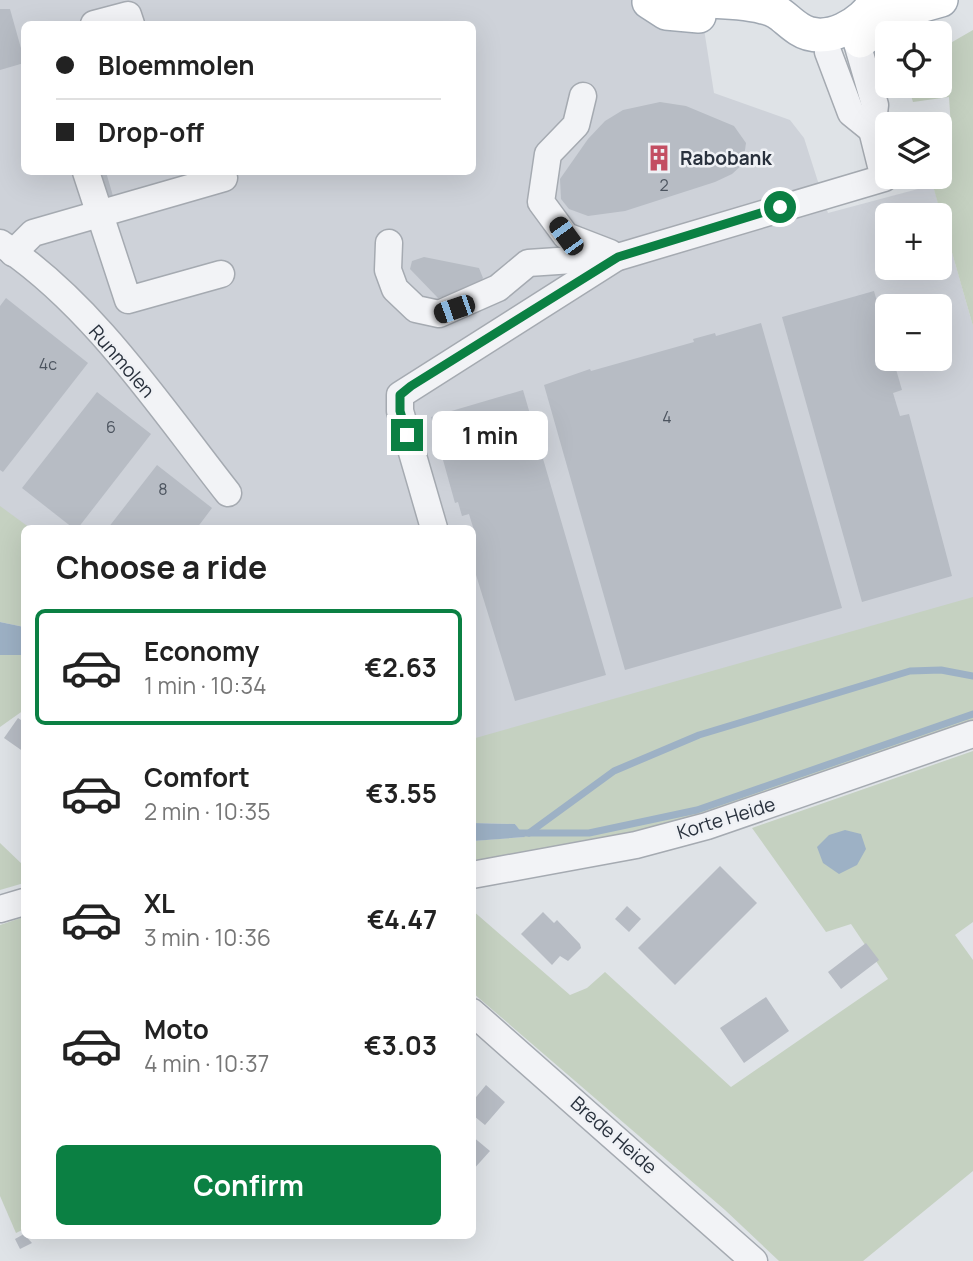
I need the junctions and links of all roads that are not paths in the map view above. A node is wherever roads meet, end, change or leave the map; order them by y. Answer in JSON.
{"nodes":[{"id":1,"x":940,"y":0,"type":"edge"},
{"id":2,"x":655,"y":1,"type":"edge"},
{"id":3,"x":764,"y":10,"type":"edge"},
{"id":4,"x":866,"y":20,"type":"edge"},
{"id":5,"x":105,"y":21,"type":"edge"},
{"id":6,"x":130,"y":21,"type":"edge"},
{"id":7,"x":583,"y":96,"type":"dead end"},
{"id":8,"x":87,"y":175,"type":"edge"},
{"id":9,"x":223,"y":175,"type":"edge"},
{"id":10,"x":99,"y":213,"type":"junction"},
{"id":11,"x":389,"y":243,"type":"dead end"},
{"id":12,"x":6,"y":248,"type":"edge"},
{"id":13,"x":618,"y":257,"type":"junction"},
{"id":14,"x":221,"y":274,"type":"dead end"},
{"id":15,"x":228,"y":493,"type":"dead end"},
{"id":16,"x":433,"y":525,"type":"edge"},
{"id":17,"x":973,"y":734,"type":"edge"},
{"id":18,"x":476,"y":874,"type":"edge"},
{"id":19,"x":21,"y":903,"type":"edge"},
{"id":20,"x":0,"y":909,"type":"edge"},
{"id":21,"x":476,"y":1016,"type":"edge"},
{"id":22,"x":754,"y":1261,"type":"edge"}],
"edges":[{"from":1,"to":4,"type":"main road"},
{"from":2,"to":3,"type":"main road"},
{"from":3,"to":4,"type":"main road"},
{"from":4,"to":13,"type":"street"},
{"from":5,"to":6,"type":"street"},
{"from":7,"to":13,"type":"street"},
{"from":8,"to":10,"type":"street"},
{"from":9,"to":10,"type":"street"},
{"from":10,"to":12,"type":"street"},
{"from":10,"to":14,"type":"street"},
{"from":11,"to":13,"type":"street"},
{"from":12,"to":15,"type":"street","name":"Runmolen"},
{"from":13,"to":16,"type":"street"},
{"from":17,"to":18,"type":"street","name":"Korte Heide"},
{"from":19,"to":20,"type":"street"},
{"from":21,"to":22,"type":"street","name":"Brede Heide"}]}
